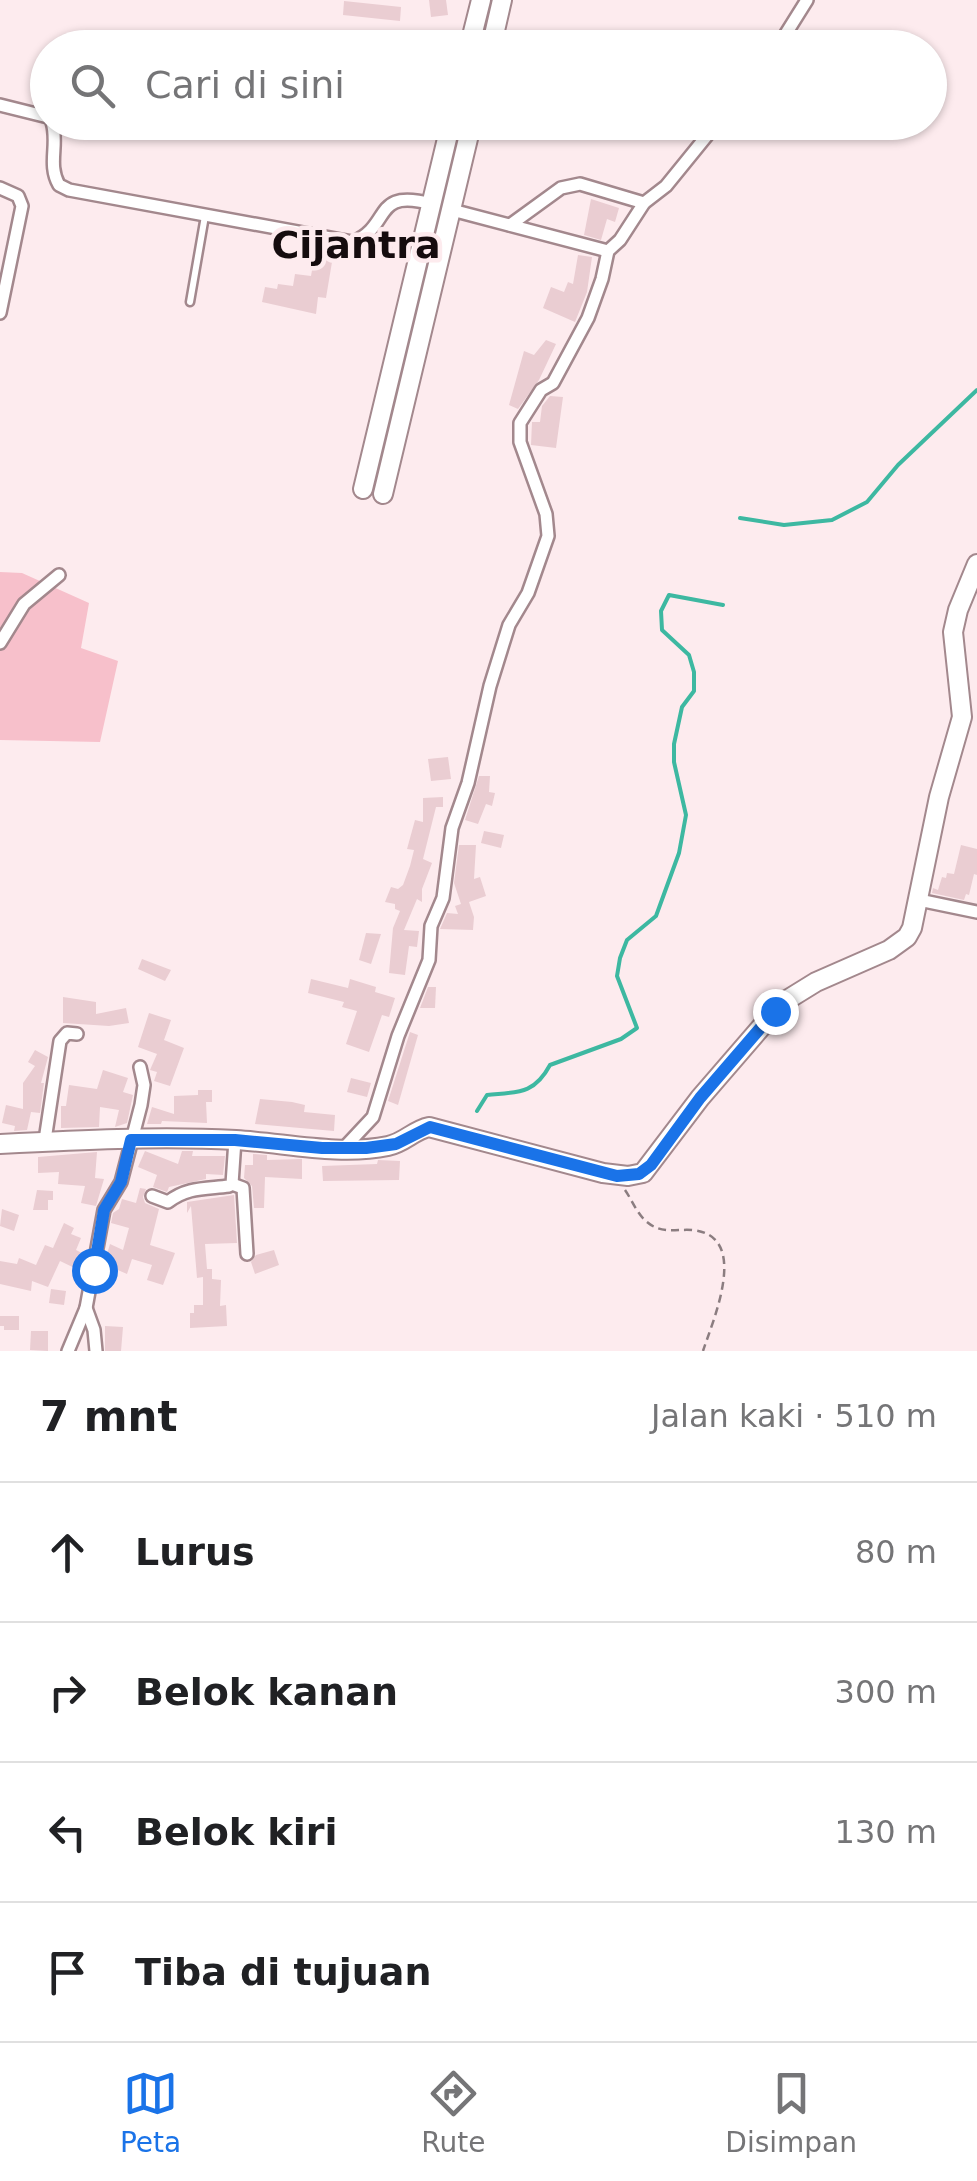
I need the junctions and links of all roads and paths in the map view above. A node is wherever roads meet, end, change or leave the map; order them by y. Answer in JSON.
{"nodes":[{"id":1,"x":481,"y":0,"type":"edge"},
{"id":2,"x":502,"y":0,"type":"edge"},
{"id":3,"x":807,"y":0,"type":"edge"},
{"id":4,"x":474,"y":30,"type":"edge"},
{"id":5,"x":494,"y":30,"type":"edge"},
{"id":6,"x":788,"y":30,"type":"edge"},
{"id":7,"x":0,"y":105,"type":"edge"},
{"id":8,"x":30,"y":114,"type":"edge"},
{"id":9,"x":56,"y":140,"type":"edge"},
{"id":10,"x":447,"y":140,"type":"edge"},
{"id":11,"x":468,"y":140,"type":"edge"},
{"id":12,"x":703,"y":140,"type":"edge"},
{"id":13,"x":0,"y":188,"type":"edge"},
{"id":14,"x":644,"y":202,"type":"junction"},
{"id":15,"x":432,"y":204,"type":"junction"},
{"id":16,"x":452,"y":210,"type":"junction"},
{"id":17,"x":205,"y":215,"type":"junction"},
{"id":18,"x":510,"y":225,"type":"junction"},
{"id":19,"x":354,"y":242,"type":"junction"},
{"id":20,"x":386,"y":248,"type":"dead end"},
{"id":21,"x":608,"y":251,"type":"junction"},
{"id":22,"x":190,"y":302,"type":"dead end"},
{"id":23,"x":0,"y":314,"type":"edge"},
{"id":24,"x":400,"y":335,"type":"junction"},
{"id":25,"x":420,"y":340,"type":"junction"},
{"id":26,"x":363,"y":488,"type":"dead end"},
{"id":27,"x":383,"y":494,"type":"dead end"},
{"id":28,"x":977,"y":564,"type":"edge"},
{"id":29,"x":60,"y":575,"type":"dead end"},
{"id":30,"x":0,"y":642,"type":"edge"},
{"id":31,"x":919,"y":900,"type":"junction"},
{"id":32,"x":977,"y":912,"type":"edge"},
{"id":33,"x":77,"y":1034,"type":"dead end"},
{"id":34,"x":140,"y":1067,"type":"dead end"},
{"id":35,"x":45,"y":1140,"type":"junction"},
{"id":36,"x":131,"y":1140,"type":"junction"},
{"id":37,"x":235,"y":1140,"type":"junction"},
{"id":38,"x":0,"y":1144,"type":"edge"},
{"id":39,"x":344,"y":1148,"type":"junction"},
{"id":40,"x":617,"y":1176,"type":"junction"},
{"id":41,"x":232,"y":1184,"type":"junction"},
{"id":42,"x":152,"y":1196,"type":"dead end"},
{"id":43,"x":247,"y":1254,"type":"dead end"},
{"id":44,"x":86,"y":1308,"type":"junction"},
{"id":45,"x":68,"y":1351,"type":"edge"},
{"id":46,"x":96,"y":1351,"type":"edge"},
{"id":47,"x":703,"y":1351,"type":"edge"}],
"edges":[{"from":1,"to":4,"type":"street"},
{"from":2,"to":5,"type":"street"},
{"from":3,"to":6,"type":"street"},
{"from":7,"to":8,"type":"street"},
{"from":9,"to":17,"type":"street"},
{"from":10,"to":15,"type":"street"},
{"from":11,"to":16,"type":"street"},
{"from":12,"to":14,"type":"street"},
{"from":13,"to":23,"type":"street"},
{"from":14,"to":18,"type":"street"},
{"from":14,"to":21,"type":"street"},
{"from":15,"to":19,"type":"street"},
{"from":15,"to":24,"type":"street"},
{"from":16,"to":18,"type":"street"},
{"from":16,"to":25,"type":"street"},
{"from":17,"to":19,"type":"street"},
{"from":17,"to":22,"type":"lane"},
{"from":18,"to":21,"type":"street"},
{"from":19,"to":20,"type":"street"},
{"from":21,"to":39,"type":"street"},
{"from":24,"to":25,"type":"street"},
{"from":24,"to":26,"type":"street"},
{"from":25,"to":27,"type":"street"},
{"from":28,"to":31,"type":"street"},
{"from":29,"to":30,"type":"street"},
{"from":31,"to":32,"type":"street"},
{"from":31,"to":40,"type":"street"},
{"from":33,"to":35,"type":"street"},
{"from":34,"to":36,"type":"street"},
{"from":35,"to":36,"type":"street"},
{"from":35,"to":38,"type":"street"},
{"from":36,"to":37,"type":"street"},
{"from":36,"to":44,"type":"street"},
{"from":37,"to":39,"type":"street"},
{"from":37,"to":41,"type":"street"},
{"from":39,"to":40,"type":"street"},
{"from":40,"to":47,"type":"path"},
{"from":41,"to":42,"type":"street"},
{"from":41,"to":43,"type":"street"},
{"from":44,"to":45,"type":"street"},
{"from":44,"to":46,"type":"street"}]}
